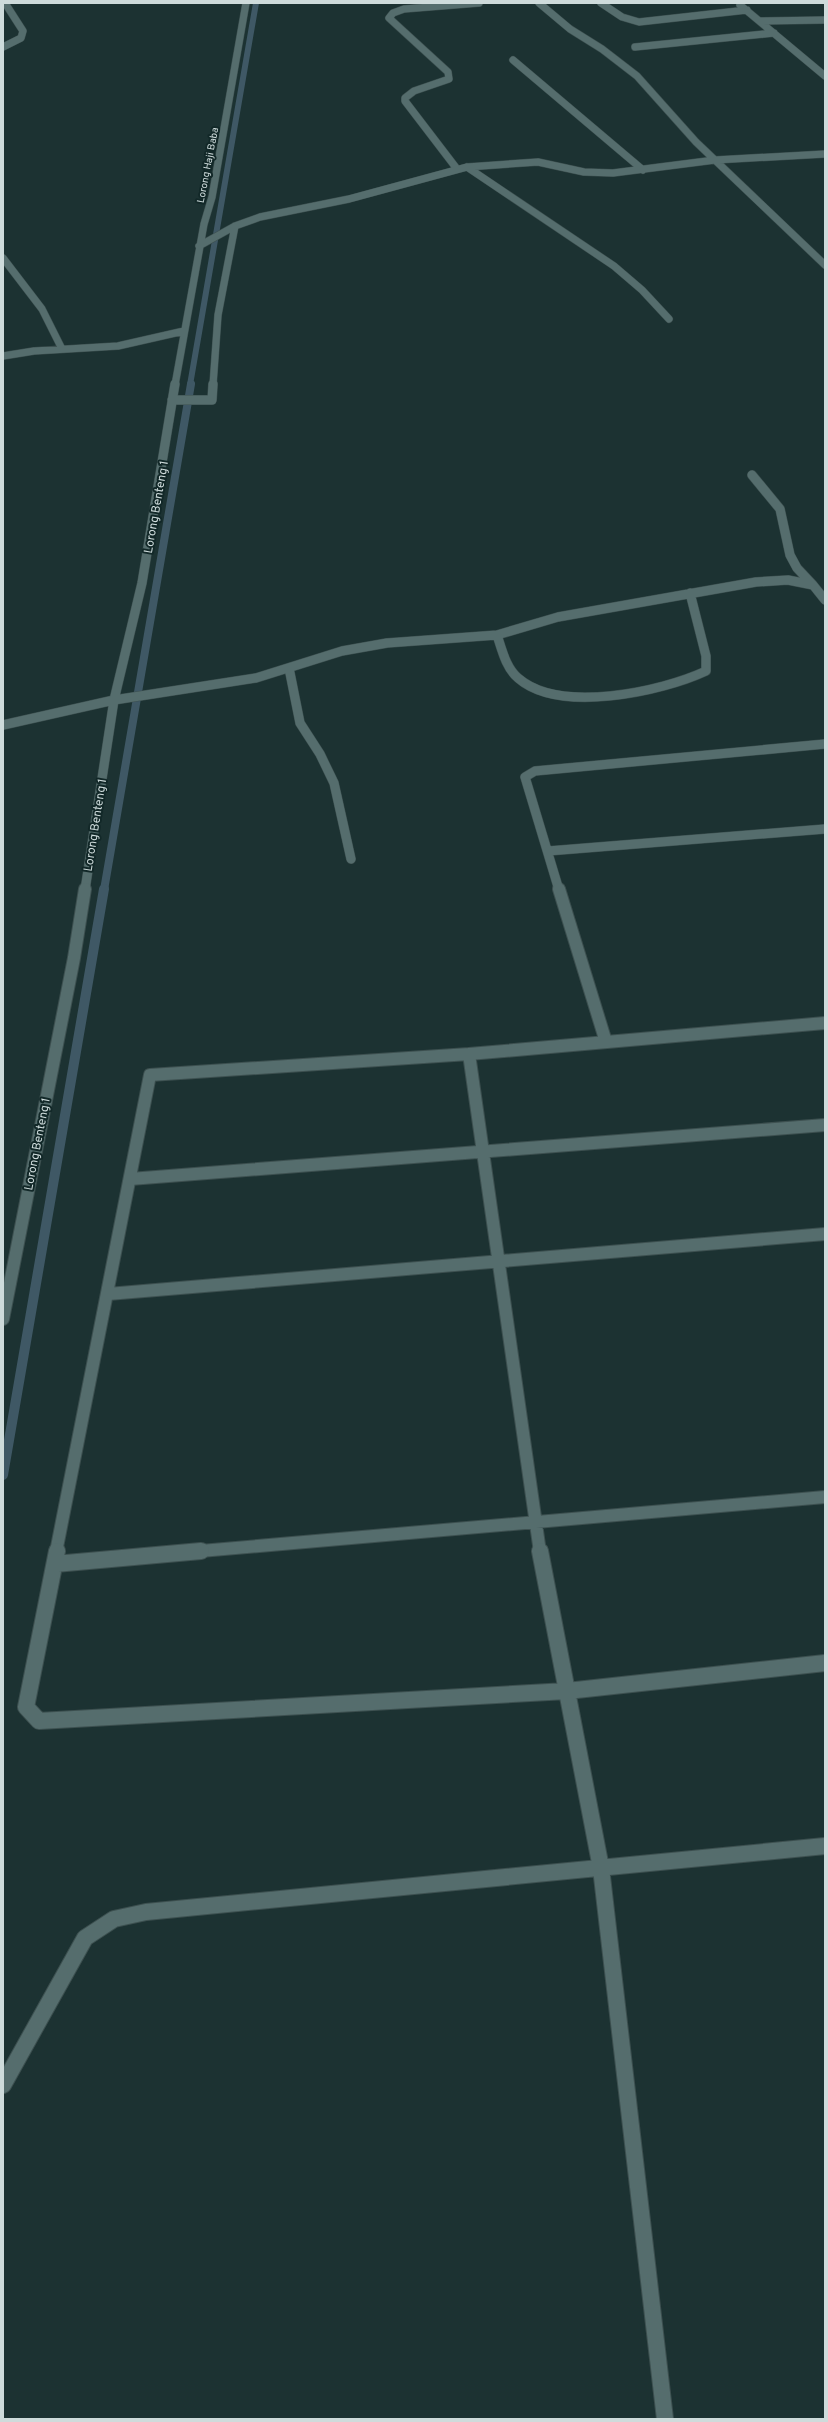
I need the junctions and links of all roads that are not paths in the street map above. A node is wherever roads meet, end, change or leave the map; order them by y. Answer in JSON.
{"nodes":[{"id":1,"x":5,"y":3,"type":"edge"},
{"id":2,"x":246,"y":3,"type":"edge"},
{"id":3,"x":479,"y":3,"type":"edge"},
{"id":4,"x":539,"y":3,"type":"edge"},
{"id":5,"x":602,"y":3,"type":"edge"},
{"id":6,"x":738,"y":3,"type":"edge"},
{"id":7,"x":747,"y":10,"type":"junction"},
{"id":8,"x":825,"y":20,"type":"edge"},
{"id":9,"x":761,"y":22,"type":"junction"},
{"id":10,"x":774,"y":33,"type":"junction"},
{"id":11,"x":3,"y":46,"type":"edge"},
{"id":12,"x":635,"y":47,"type":"dead end"},
{"id":13,"x":513,"y":60,"type":"dead end"},
{"id":14,"x":825,"y":76,"type":"edge"},
{"id":15,"x":825,"y":154,"type":"edge"},
{"id":16,"x":715,"y":160,"type":"junction"},
{"id":17,"x":466,"y":167,"type":"junction"},
{"id":18,"x":457,"y":169,"type":"junction"},
{"id":19,"x":643,"y":170,"type":"junction"},
{"id":20,"x":232,"y":227,"type":"junction"},
{"id":21,"x":199,"y":246,"type":"junction"},
{"id":22,"x":3,"y":258,"type":"edge"},
{"id":23,"x":825,"y":265,"type":"edge"},
{"id":24,"x":669,"y":319,"type":"dead end"},
{"id":25,"x":184,"y":331,"type":"junction"},
{"id":26,"x":62,"y":349,"type":"junction"},
{"id":27,"x":3,"y":356,"type":"edge"},
{"id":28,"x":175,"y":400,"type":"junction"},
{"id":29,"x":752,"y":475,"type":"dead end"},
{"id":30,"x":813,"y":585,"type":"junction"},
{"id":31,"x":690,"y":593,"type":"junction"},
{"id":32,"x":825,"y":600,"type":"edge"},
{"id":33,"x":497,"y":635,"type":"junction"},
{"id":34,"x":289,"y":668,"type":"junction"},
{"id":35,"x":114,"y":700,"type":"junction"},
{"id":36,"x":3,"y":725,"type":"edge"},
{"id":37,"x":825,"y":744,"type":"edge"},
{"id":38,"x":825,"y":829,"type":"edge"},
{"id":39,"x":548,"y":851,"type":"junction"},
{"id":40,"x":351,"y":859,"type":"dead end"},
{"id":41,"x":825,"y":1023,"type":"edge"},
{"id":42,"x":606,"y":1042,"type":"junction"},
{"id":43,"x":469,"y":1054,"type":"junction"},
{"id":44,"x":825,"y":1125,"type":"edge"},
{"id":45,"x":483,"y":1152,"type":"junction"},
{"id":46,"x":130,"y":1179,"type":"junction"},
{"id":47,"x":825,"y":1234,"type":"edge"},
{"id":48,"x":498,"y":1261,"type":"junction"},
{"id":49,"x":108,"y":1294,"type":"junction"},
{"id":50,"x":3,"y":1319,"type":"edge"},
{"id":51,"x":825,"y":1497,"type":"edge"},
{"id":52,"x":535,"y":1522,"type":"junction"},
{"id":53,"x":55,"y":1564,"type":"junction"},
{"id":54,"x":825,"y":1663,"type":"edge"},
{"id":55,"x":567,"y":1691,"type":"junction"},
{"id":56,"x":825,"y":1846,"type":"edge"},
{"id":57,"x":601,"y":1868,"type":"junction"},
{"id":58,"x":3,"y":2085,"type":"edge"},
{"id":59,"x":664,"y":2419,"type":"edge"}],
"edges":[{"from":1,"to":11,"type":"street"},
{"from":2,"to":21,"type":"street","name":"Lorong Haji Baba"},
{"from":3,"to":18,"type":"street"},
{"from":4,"to":16,"type":"street"},
{"from":5,"to":7,"type":"street"},
{"from":6,"to":7,"type":"street"},
{"from":7,"to":9,"type":"street"},
{"from":8,"to":9,"type":"street"},
{"from":9,"to":10,"type":"street"},
{"from":10,"to":12,"type":"street"},
{"from":10,"to":14,"type":"street"},
{"from":13,"to":19,"type":"street"},
{"from":15,"to":16,"type":"street"},
{"from":16,"to":19,"type":"street"},
{"from":16,"to":23,"type":"street"},
{"from":17,"to":18,"type":"street"},
{"from":17,"to":19,"type":"street"},
{"from":17,"to":24,"type":"street"},
{"from":18,"to":20,"type":"street"},
{"from":20,"to":21,"type":"street"},
{"from":20,"to":28,"type":"street"},
{"from":21,"to":25,"type":"street","name":"Lorong Haji Baba"},
{"from":22,"to":26,"type":"street"},
{"from":25,"to":26,"type":"street"},
{"from":25,"to":28,"type":"street","name":"Lorong Benteng 1"},
{"from":26,"to":27,"type":"street"},
{"from":28,"to":35,"type":"street","name":"Lorong Benteng 1"},
{"from":29,"to":30,"type":"street"},
{"from":30,"to":31,"type":"street"},
{"from":30,"to":32,"type":"street"},
{"from":31,"to":33,"type":"street"},
{"from":31,"to":33,"type":"street"},
{"from":33,"to":34,"type":"street"},
{"from":34,"to":35,"type":"street"},
{"from":34,"to":40,"type":"street"},
{"from":35,"to":36,"type":"street"},
{"from":35,"to":50,"type":"street","name":"Lorong Benteng 1"},
{"from":37,"to":39,"type":"street"},
{"from":38,"to":39,"type":"street"},
{"from":39,"to":42,"type":"street"},
{"from":41,"to":42,"type":"street"},
{"from":42,"to":43,"type":"street"},
{"from":43,"to":45,"type":"street"},
{"from":43,"to":46,"type":"street"},
{"from":44,"to":45,"type":"street"},
{"from":45,"to":46,"type":"street"},
{"from":45,"to":48,"type":"street"},
{"from":46,"to":49,"type":"street"},
{"from":47,"to":48,"type":"street"},
{"from":48,"to":49,"type":"street"},
{"from":48,"to":52,"type":"street"},
{"from":49,"to":53,"type":"street"},
{"from":51,"to":52,"type":"street"},
{"from":52,"to":53,"type":"street"},
{"from":52,"to":55,"type":"street"},
{"from":53,"to":55,"type":"street"},
{"from":54,"to":55,"type":"street"},
{"from":55,"to":57,"type":"street"},
{"from":56,"to":57,"type":"street"},
{"from":57,"to":58,"type":"street"},
{"from":57,"to":59,"type":"street"}]}
